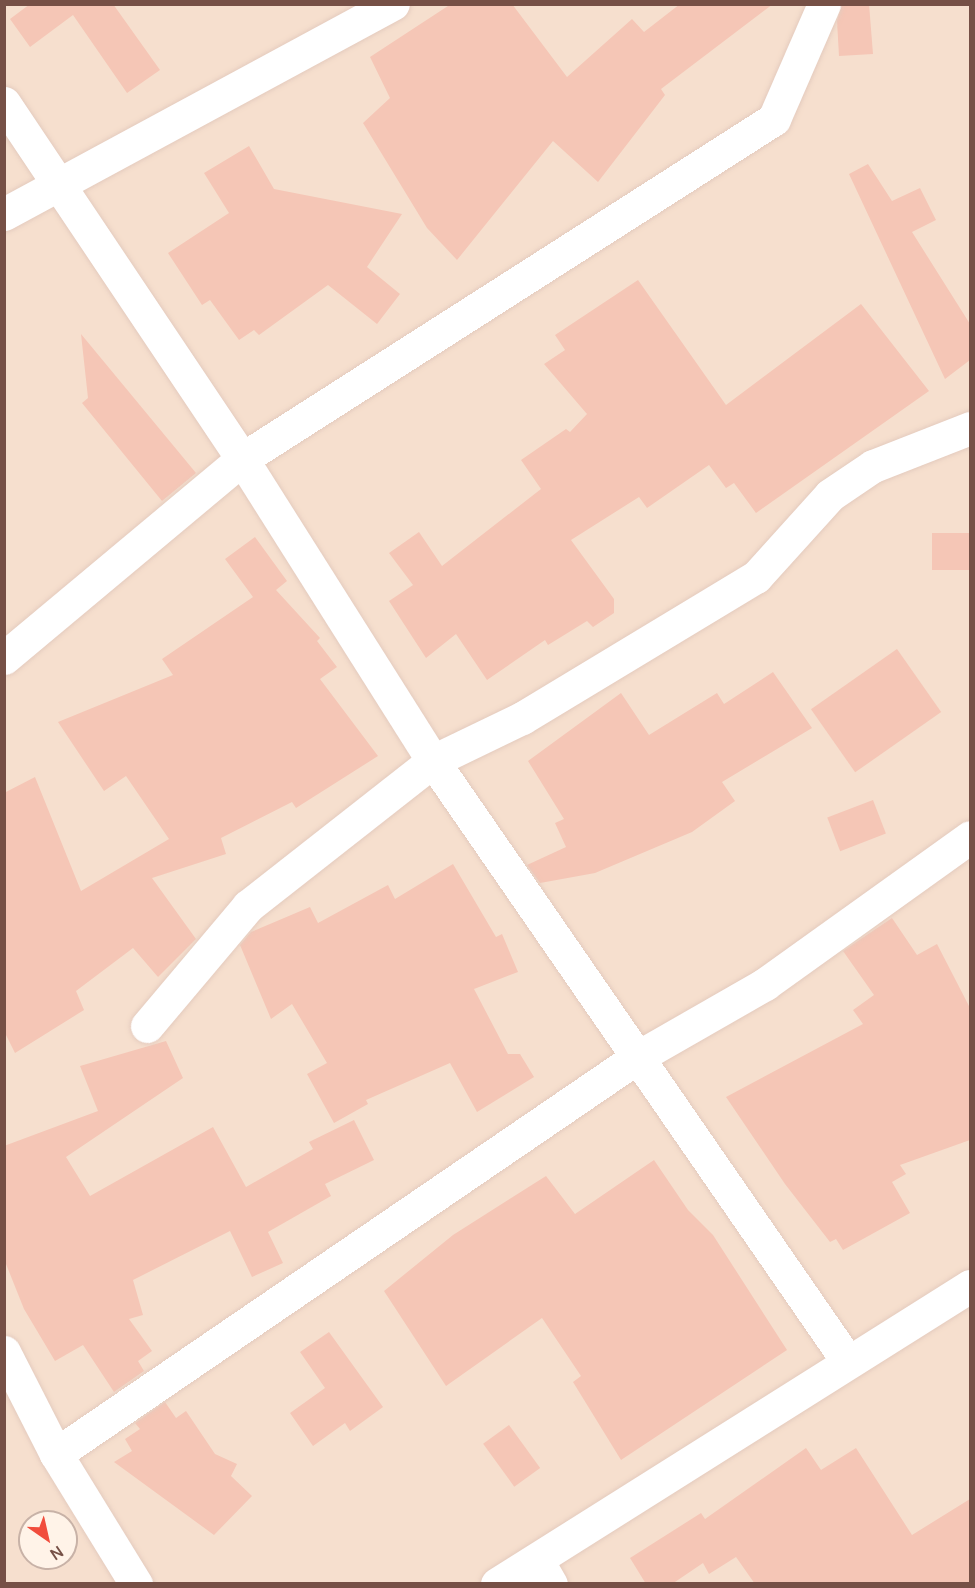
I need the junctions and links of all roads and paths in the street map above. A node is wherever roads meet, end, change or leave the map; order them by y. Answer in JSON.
{"nodes":[{"id":1,"x":393,"y":4,"type":"edge"},
{"id":2,"x":824,"y":4,"type":"edge"},
{"id":3,"x":4,"y":103,"type":"edge"},
{"id":4,"x":58,"y":183,"type":"junction"},
{"id":5,"x":4,"y":214,"type":"edge"},
{"id":6,"x":970,"y":428,"type":"edge"},
{"id":7,"x":242,"y":459,"type":"junction"},
{"id":8,"x":4,"y":658,"type":"edge"},
{"id":9,"x":433,"y":761,"type":"junction"},
{"id":10,"x":970,"y":837,"type":"edge"},
{"id":11,"x":147,"y":1026,"type":"dead end"},
{"id":12,"x":636,"y":1058,"type":"junction"},
{"id":13,"x":970,"y":1286,"type":"edge"},
{"id":14,"x":4,"y":1352,"type":"edge"},
{"id":15,"x":846,"y":1359,"type":"junction"},
{"id":16,"x":56,"y":1454,"type":"junction"},
{"id":17,"x":544,"y":1572,"type":"edge"},
{"id":18,"x":136,"y":1584,"type":"edge"},
{"id":19,"x":497,"y":1584,"type":"edge"}],
"edges":[{"from":1,"to":4,"type":"street"},
{"from":2,"to":7,"type":"street"},
{"from":3,"to":4,"type":"street"},
{"from":4,"to":5,"type":"street"},
{"from":4,"to":7,"type":"street"},
{"from":6,"to":9,"type":"street"},
{"from":7,"to":8,"type":"street"},
{"from":7,"to":9,"type":"street"},
{"from":9,"to":11,"type":"street"},
{"from":9,"to":12,"type":"street"},
{"from":10,"to":12,"type":"street"},
{"from":12,"to":15,"type":"street"},
{"from":12,"to":16,"type":"street"},
{"from":13,"to":15,"type":"street"},
{"from":14,"to":16,"type":"street"},
{"from":15,"to":17,"type":"street"},
{"from":16,"to":18,"type":"street"},
{"from":17,"to":19,"type":"street"}]}
